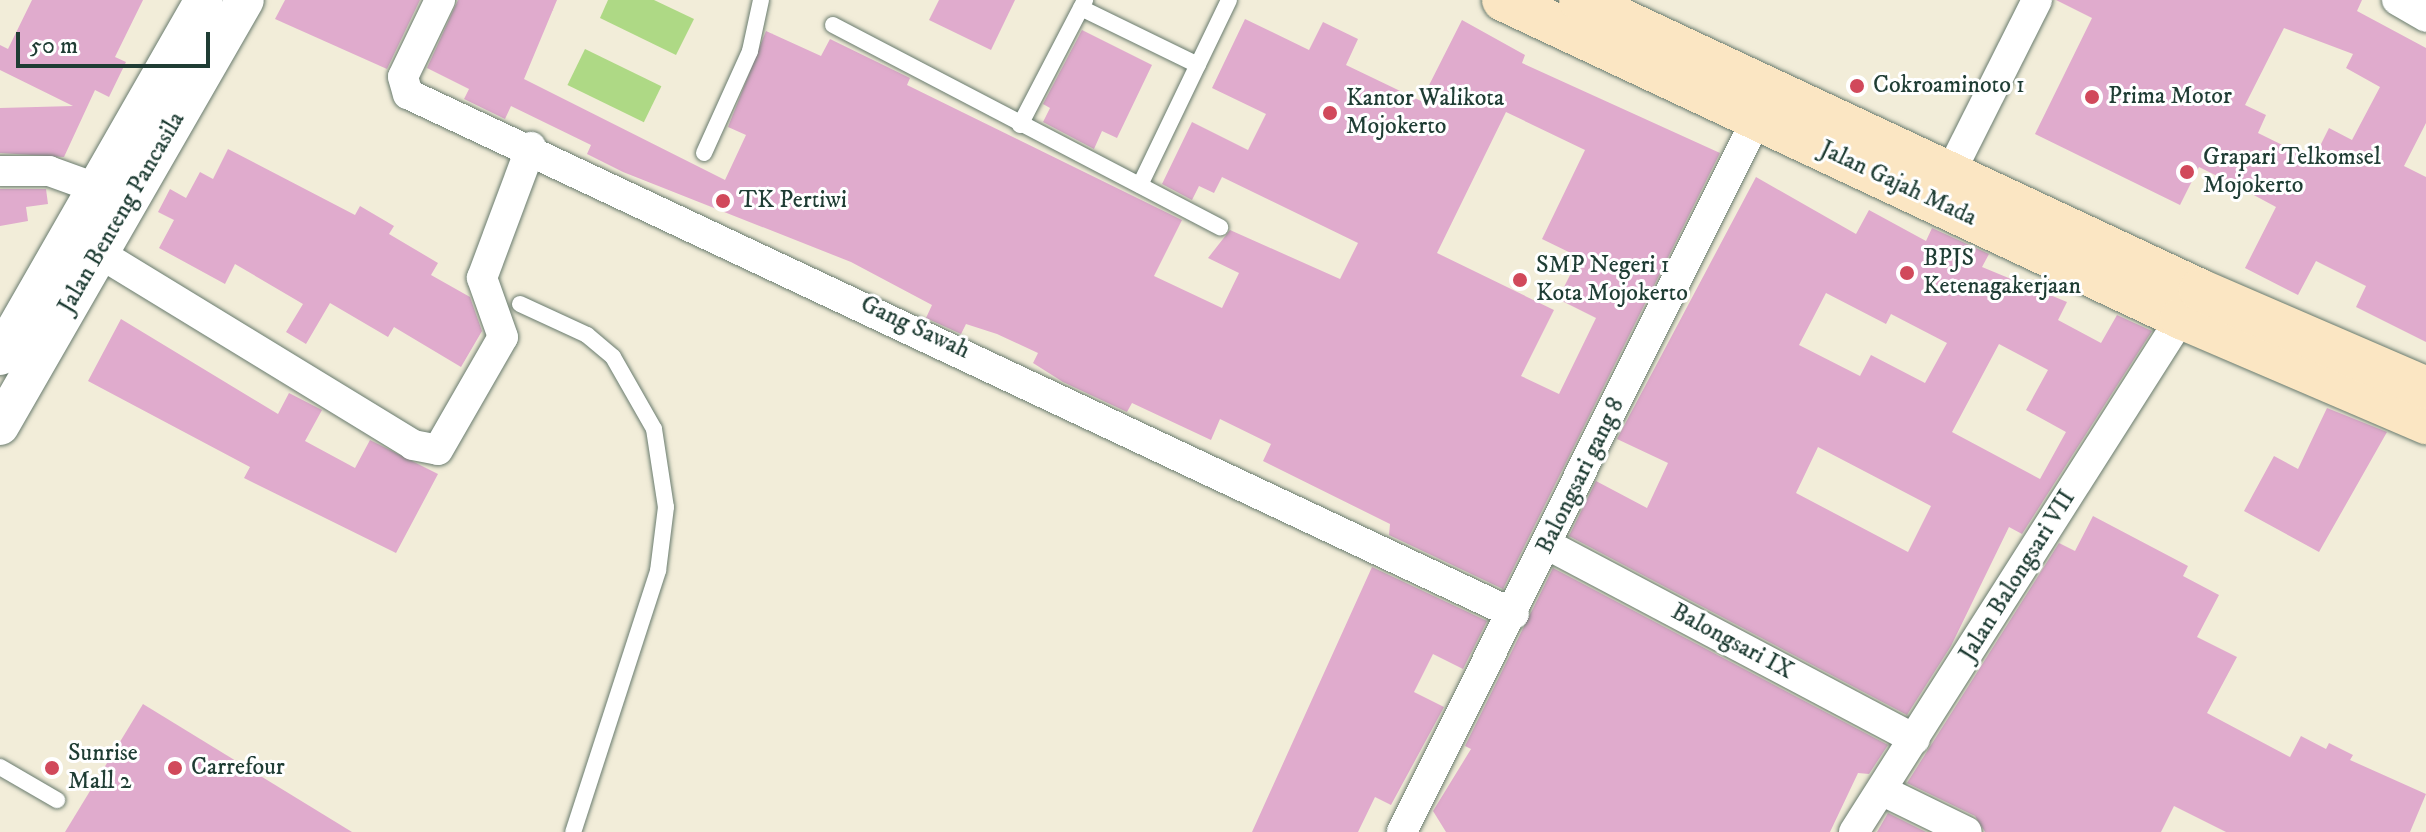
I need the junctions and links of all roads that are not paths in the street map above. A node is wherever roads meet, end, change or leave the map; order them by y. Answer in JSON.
{"nodes":[{"id":1,"x":204,"y":0,"type":"edge"},
{"id":2,"x":245,"y":0,"type":"edge"},
{"id":3,"x":440,"y":0,"type":"edge"},
{"id":4,"x":761,"y":0,"type":"edge"},
{"id":5,"x":1229,"y":0,"type":"edge"},
{"id":6,"x":1503,"y":0,"type":"edge"},
{"id":7,"x":1580,"y":0,"type":"edge"},
{"id":8,"x":2037,"y":0,"type":"edge"},
{"id":9,"x":1083,"y":4,"type":"edge"},
{"id":10,"x":833,"y":25,"type":"dead end"},
{"id":11,"x":1198,"y":65,"type":"junction"},
{"id":12,"x":1737,"y":97,"type":"junction"},
{"id":13,"x":1020,"y":125,"type":"junction"},
{"id":14,"x":531,"y":147,"type":"junction"},
{"id":15,"x":704,"y":153,"type":"dead end"},
{"id":16,"x":0,"y":171,"type":"edge"},
{"id":17,"x":88,"y":184,"type":"junction"},
{"id":18,"x":1140,"y":185,"type":"junction"},
{"id":19,"x":1944,"y":187,"type":"junction"},
{"id":20,"x":1220,"y":227,"type":"dead end"},
{"id":21,"x":85,"y":244,"type":"junction"},
{"id":22,"x":520,"y":304,"type":"dead end"},
{"id":23,"x":2181,"y":318,"type":"junction"},
{"id":24,"x":0,"y":356,"type":"edge"},
{"id":25,"x":2426,"y":388,"type":"edge"},
{"id":26,"x":2426,"y":423,"type":"edge"},
{"id":27,"x":0,"y":426,"type":"edge"},
{"id":28,"x":1548,"y":545,"type":"junction"},
{"id":29,"x":1514,"y":614,"type":"junction"},
{"id":30,"x":1915,"y":739,"type":"junction"},
{"id":31,"x":0,"y":767,"type":"edge"},
{"id":32,"x":1883,"y":791,"type":"junction"},
{"id":33,"x":57,"y":800,"type":"dead end"},
{"id":34,"x":573,"y":832,"type":"edge"},
{"id":35,"x":1402,"y":832,"type":"edge"},
{"id":36,"x":1854,"y":832,"type":"edge"},
{"id":37,"x":1967,"y":832,"type":"edge"}],
"edges":[{"from":1,"to":17,"type":"street","name":"Jalan Benteng Pancasila"},
{"from":2,"to":21,"type":"street","name":"Jalan Benteng Pancasila"},
{"from":3,"to":14,"type":"street","name":"Gang Sawah"},
{"from":4,"to":15,"type":"lane"},
{"from":5,"to":11,"type":"lane"},
{"from":6,"to":12,"type":"main road","name":"Jalan Gajah Mada"},
{"from":7,"to":12,"type":"main road","name":"Jalan Gajah Mada"},
{"from":8,"to":19,"type":"street"},
{"from":9,"to":11,"type":"lane"},
{"from":9,"to":13,"type":"lane"},
{"from":10,"to":13,"type":"lane"},
{"from":11,"to":18,"type":"lane"},
{"from":12,"to":19,"type":"main road","name":"Jalan Gajah Mada"},
{"from":12,"to":28,"type":"street","name":"Balongsari gang 8"},
{"from":13,"to":18,"type":"lane"},
{"from":14,"to":21,"type":"street"},
{"from":14,"to":29,"type":"street","name":"Gang Sawah"},
{"from":16,"to":17,"type":"street"},
{"from":17,"to":21,"type":"street","name":"Jalan Benteng Pancasila"},
{"from":18,"to":20,"type":"lane"},
{"from":19,"to":23,"type":"main road","name":"Jalan Gajah Mada"},
{"from":19,"to":25,"type":"main road","name":"Jalan Gajah Mada"},
{"from":21,"to":24,"type":"street","name":"Jalan Benteng Pancasila"},
{"from":21,"to":27,"type":"street","name":"Jalan Benteng Pancasila"},
{"from":22,"to":34,"type":"lane"},
{"from":23,"to":26,"type":"main road","name":"Jalan Gajah Mada"},
{"from":23,"to":30,"type":"street","name":"Jalan Balongsari VII"},
{"from":28,"to":29,"type":"street","name":"Balongsari gang 8"},
{"from":28,"to":30,"type":"street","name":"Balongsari IX"},
{"from":29,"to":35,"type":"street","name":"Balongsari gang 8"},
{"from":30,"to":32,"type":"street","name":"Jalan Balongsari VII"},
{"from":31,"to":33,"type":"lane"},
{"from":32,"to":36,"type":"street","name":"Jalan Balongsari VII"},
{"from":32,"to":37,"type":"street"}]}
